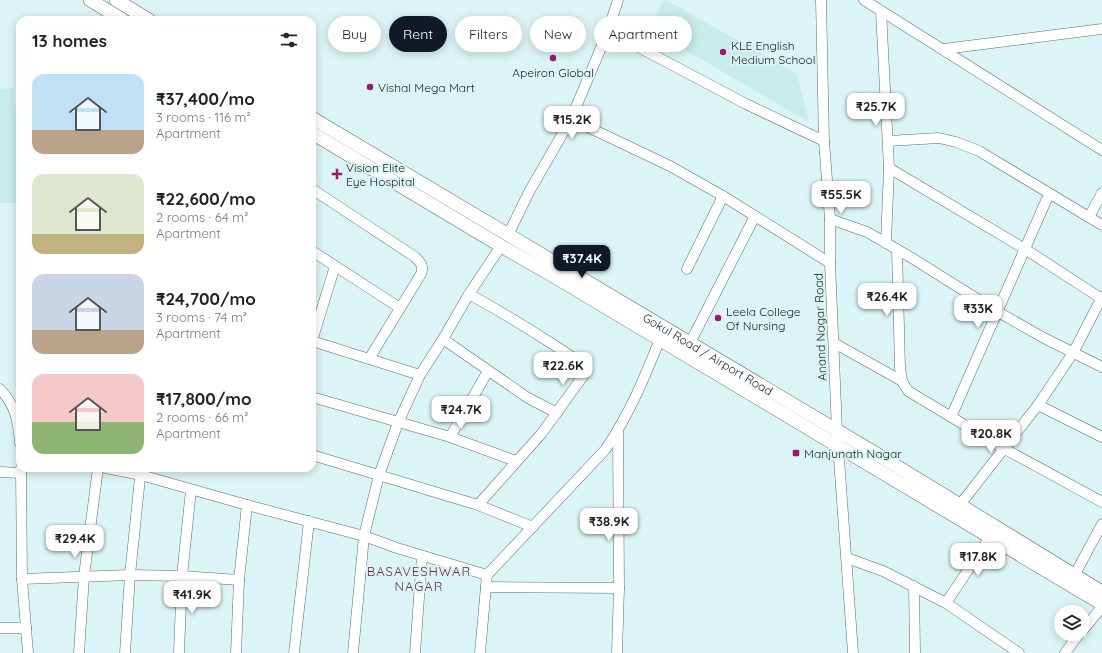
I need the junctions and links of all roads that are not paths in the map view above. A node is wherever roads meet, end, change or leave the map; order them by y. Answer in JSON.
{"nodes":[{"id":1,"x":90,"y":0,"type":"edge"},
{"id":2,"x":116,"y":0,"type":"edge"},
{"id":3,"x":618,"y":0,"type":"edge"},
{"id":4,"x":821,"y":0,"type":"edge"},
{"id":5,"x":870,"y":2,"type":"edge"},
{"id":6,"x":881,"y":11,"type":"junction"},
{"id":7,"x":116,"y":16,"type":"edge"},
{"id":8,"x":142,"y":16,"type":"edge"},
{"id":9,"x":613,"y":16,"type":"edge"},
{"id":10,"x":1102,"y":29,"type":"edge"},
{"id":11,"x":944,"y":50,"type":"junction"},
{"id":12,"x":599,"y":52,"type":"edge"},
{"id":13,"x":648,"y":52,"type":"edge"},
{"id":14,"x":571,"y":119,"type":"junction"},
{"id":15,"x":316,"y":120,"type":"edge"},
{"id":16,"x":316,"y":135,"type":"edge"},
{"id":17,"x":888,"y":141,"type":"junction"},
{"id":18,"x":824,"y":142,"type":"junction"},
{"id":19,"x":1102,"y":150,"type":"edge"},
{"id":20,"x":889,"y":168,"type":"junction"},
{"id":21,"x":316,"y":192,"type":"edge"},
{"id":22,"x":1102,"y":193,"type":"edge"},
{"id":23,"x":1049,"y":194,"type":"junction"},
{"id":24,"x":724,"y":196,"type":"junction"},
{"id":25,"x":755,"y":216,"type":"junction"},
{"id":26,"x":1089,"y":217,"type":"junction"},
{"id":27,"x":830,"y":219,"type":"junction"},
{"id":28,"x":1102,"y":225,"type":"edge"},
{"id":29,"x":508,"y":235,"type":"junction"},
{"id":30,"x":886,"y":243,"type":"junction"},
{"id":31,"x":501,"y":246,"type":"junction"},
{"id":32,"x":897,"y":249,"type":"junction"},
{"id":33,"x":1025,"y":249,"type":"junction"},
{"id":34,"x":316,"y":254,"type":"edge"},
{"id":35,"x":830,"y":264,"type":"junction"},
{"id":36,"x":336,"y":266,"type":"junction"},
{"id":37,"x":687,"y":269,"type":"dead end"},
{"id":38,"x":469,"y":294,"type":"junction"},
{"id":39,"x":1102,"y":298,"type":"edge"},
{"id":40,"x":400,"y":308,"type":"junction"},
{"id":41,"x":998,"y":312,"type":"junction"},
{"id":42,"x":316,"y":328,"type":"edge"},
{"id":43,"x":662,"y":334,"type":"junction"},
{"id":44,"x":443,"y":340,"type":"junction"},
{"id":45,"x":316,"y":342,"type":"edge"},
{"id":46,"x":690,"y":343,"type":"junction"},
{"id":47,"x":834,"y":343,"type":"junction"},
{"id":48,"x":1073,"y":353,"type":"junction"},
{"id":49,"x":369,"y":359,"type":"junction"},
{"id":50,"x":1102,"y":367,"type":"edge"},
{"id":51,"x":488,"y":371,"type":"junction"},
{"id":52,"x":420,"y":375,"type":"junction"},
{"id":53,"x":902,"y":381,"type":"junction"},
{"id":54,"x":0,"y":389,"type":"edge"},
{"id":55,"x":8,"y":398,"type":"junction"},
{"id":56,"x":316,"y":398,"type":"edge"},
{"id":57,"x":16,"y":400,"type":"edge"},
{"id":58,"x":1038,"y":405,"type":"junction"},
{"id":59,"x":557,"y":413,"type":"junction"},
{"id":60,"x":16,"y":417,"type":"edge"},
{"id":61,"x":951,"y":417,"type":"junction"},
{"id":62,"x":398,"y":423,"type":"junction"},
{"id":63,"x":618,"y":431,"type":"junction"},
{"id":64,"x":837,"y":431,"type":"junction"},
{"id":65,"x":450,"y":437,"type":"junction"},
{"id":66,"x":1102,"y":437,"type":"edge"},
{"id":67,"x":839,"y":447,"type":"junction"},
{"id":68,"x":1003,"y":448,"type":"junction"},
{"id":69,"x":316,"y":456,"type":"edge"},
{"id":70,"x":516,"y":462,"type":"junction"},
{"id":71,"x":16,"y":471,"type":"edge"},
{"id":72,"x":0,"y":472,"type":"edge"},
{"id":73,"x":21,"y":472,"type":"edge"},
{"id":74,"x":97,"y":472,"type":"edge"},
{"id":75,"x":141,"y":472,"type":"edge"},
{"id":76,"x":379,"y":475,"type":"junction"},
{"id":77,"x":191,"y":490,"type":"junction"},
{"id":78,"x":1102,"y":502,"type":"edge"},
{"id":79,"x":247,"y":505,"type":"junction"},
{"id":80,"x":478,"y":505,"type":"junction"},
{"id":81,"x":959,"y":506,"type":"junction"},
{"id":82,"x":309,"y":521,"type":"junction"},
{"id":83,"x":1102,"y":524,"type":"edge"},
{"id":84,"x":533,"y":527,"type":"junction"},
{"id":85,"x":364,"y":536,"type":"junction"},
{"id":86,"x":990,"y":537,"type":"junction"},
{"id":87,"x":422,"y":556,"type":"junction"},
{"id":88,"x":847,"y":558,"type":"junction"},
{"id":89,"x":130,"y":575,"type":"junction"},
{"id":90,"x":487,"y":575,"type":"junction"},
{"id":91,"x":84,"y":576,"type":"junction"},
{"id":92,"x":182,"y":576,"type":"junction"},
{"id":93,"x":1074,"y":576,"type":"junction"},
{"id":94,"x":22,"y":579,"type":"junction"},
{"id":95,"x":239,"y":580,"type":"junction"},
{"id":96,"x":914,"y":586,"type":"junction"},
{"id":97,"x":486,"y":587,"type":"junction"},
{"id":98,"x":619,"y":588,"type":"junction"},
{"id":99,"x":1102,"y":592,"type":"edge"},
{"id":100,"x":946,"y":604,"type":"junction"},
{"id":101,"x":1102,"y":606,"type":"edge"},
{"id":102,"x":1090,"y":621,"type":"edge"},
{"id":103,"x":0,"y":628,"type":"edge"},
{"id":104,"x":26,"y":628,"type":"junction"},
{"id":105,"x":1073,"y":641,"type":"edge"},
{"id":106,"x":28,"y":653,"type":"edge"},
{"id":107,"x":79,"y":653,"type":"edge"},
{"id":108,"x":125,"y":653,"type":"edge"},
{"id":109,"x":180,"y":653,"type":"edge"},
{"id":110,"x":236,"y":653,"type":"edge"},
{"id":111,"x":294,"y":653,"type":"edge"},
{"id":112,"x":353,"y":653,"type":"edge"},
{"id":113,"x":415,"y":653,"type":"edge"},
{"id":114,"x":480,"y":653,"type":"edge"},
{"id":115,"x":617,"y":653,"type":"edge"},
{"id":116,"x":853,"y":653,"type":"edge"},
{"id":117,"x":915,"y":653,"type":"edge"},
{"id":118,"x":1019,"y":653,"type":"edge"},
{"id":119,"x":1064,"y":653,"type":"edge"}],
"edges":[{"from":1,"to":7,"type":"main road"},
{"from":2,"to":8,"type":"main road"},
{"from":3,"to":9,"type":"street"},
{"from":4,"to":18,"type":"street","name":"Anand Nagar Road"},
{"from":5,"to":6,"type":"street"},
{"from":6,"to":11,"type":"street"},
{"from":6,"to":17,"type":"street"},
{"from":10,"to":11,"type":"street"},
{"from":11,"to":19,"type":"street"},
{"from":12,"to":14,"type":"street"},
{"from":13,"to":18,"type":"street"},
{"from":14,"to":24,"type":"street"},
{"from":14,"to":29,"type":"street"},
{"from":15,"to":29,"type":"main road","name":"Gokul Road / Airport Road"},
{"from":16,"to":31,"type":"main road","name":"Gokul Road / Airport Road"},
{"from":17,"to":20,"type":"street"},
{"from":17,"to":23,"type":"street"},
{"from":18,"to":27,"type":"street","name":"Anand Nagar Road"},
{"from":20,"to":30,"type":"street"},
{"from":20,"to":33,"type":"street"},
{"from":21,"to":40,"type":"street"},
{"from":22,"to":26,"type":"street"},
{"from":23,"to":26,"type":"street"},
{"from":23,"to":33,"type":"street"},
{"from":24,"to":25,"type":"street"},
{"from":24,"to":37,"type":"street"},
{"from":25,"to":35,"type":"street"},
{"from":25,"to":46,"type":"street"},
{"from":26,"to":28,"type":"street"},
{"from":27,"to":30,"type":"street"},
{"from":27,"to":35,"type":"street","name":"Anand Nagar Road"},
{"from":29,"to":43,"type":"main road","name":"Gokul Road / Airport Road"},
{"from":30,"to":32,"type":"street"},
{"from":31,"to":38,"type":"street"},
{"from":31,"to":43,"type":"main road","name":"Gokul Road / Airport Road"},
{"from":32,"to":41,"type":"street"},
{"from":32,"to":53,"type":"street"},
{"from":33,"to":39,"type":"street"},
{"from":33,"to":41,"type":"street"},
{"from":34,"to":36,"type":"street"},
{"from":35,"to":47,"type":"street","name":"Anand Nagar Road"},
{"from":36,"to":40,"type":"street"},
{"from":36,"to":42,"type":"street"},
{"from":38,"to":44,"type":"street"},
{"from":38,"to":59,"type":"street"},
{"from":39,"to":48,"type":"street"},
{"from":40,"to":49,"type":"street"},
{"from":41,"to":48,"type":"street"},
{"from":41,"to":61,"type":"street"},
{"from":43,"to":46,"type":"main road","name":"Gokul Road / Airport Road"},
{"from":43,"to":63,"type":"street"},
{"from":43,"to":67,"type":"main road","name":"Gokul Road / Airport Road"},
{"from":44,"to":51,"type":"street"},
{"from":44,"to":52,"type":"street"},
{"from":45,"to":49,"type":"street"},
{"from":46,"to":64,"type":"main road","name":"Gokul Road / Airport Road"},
{"from":47,"to":53,"type":"street"},
{"from":47,"to":64,"type":"street","name":"Anand Nagar Road"},
{"from":48,"to":50,"type":"street"},
{"from":48,"to":58,"type":"street"},
{"from":49,"to":52,"type":"street"},
{"from":51,"to":59,"type":"street"},
{"from":51,"to":65,"type":"street"},
{"from":52,"to":62,"type":"street"},
{"from":53,"to":61,"type":"street"},
{"from":54,"to":55,"type":"street"},
{"from":55,"to":57,"type":"street"},
{"from":55,"to":60,"type":"street"},
{"from":56,"to":62,"type":"street"},
{"from":58,"to":66,"type":"street"},
{"from":58,"to":68,"type":"street"},
{"from":59,"to":70,"type":"street"},
{"from":61,"to":68,"type":"street"},
{"from":62,"to":65,"type":"street"},
{"from":62,"to":76,"type":"street"},
{"from":63,"to":84,"type":"street"},
{"from":63,"to":98,"type":"street"},
{"from":64,"to":67,"type":"street","name":"Anand Nagar Road"},
{"from":64,"to":81,"type":"main road","name":"Gokul Road / Airport Road"},
{"from":65,"to":70,"type":"street"},
{"from":67,"to":86,"type":"main road","name":"Gokul Road / Airport Road"},
{"from":67,"to":88,"type":"street","name":"Anand Nagar Road"},
{"from":68,"to":78,"type":"street"},
{"from":68,"to":81,"type":"street"},
{"from":69,"to":76,"type":"street"},
{"from":70,"to":80,"type":"street"},
{"from":71,"to":72,"type":"street"},
{"from":73,"to":94,"type":"street"},
{"from":74,"to":91,"type":"street"},
{"from":75,"to":77,"type":"street"},
{"from":75,"to":89,"type":"street"},
{"from":76,"to":80,"type":"street"},
{"from":76,"to":85,"type":"street"},
{"from":77,"to":79,"type":"street"},
{"from":77,"to":92,"type":"street"},
{"from":79,"to":82,"type":"street"},
{"from":79,"to":95,"type":"street"},
{"from":80,"to":84,"type":"street"},
{"from":81,"to":93,"type":"main road","name":"Gokul Road / Airport Road"},
{"from":82,"to":85,"type":"street"},
{"from":82,"to":111,"type":"street"},
{"from":83,"to":93,"type":"street"},
{"from":84,"to":90,"type":"street"},
{"from":85,"to":87,"type":"street"},
{"from":85,"to":112,"type":"street"},
{"from":86,"to":100,"type":"street"},
{"from":86,"to":101,"type":"main road","name":"Gokul Road / Airport Road"},
{"from":87,"to":90,"type":"street"},
{"from":87,"to":113,"type":"street"},
{"from":88,"to":96,"type":"street"},
{"from":88,"to":116,"type":"street","name":"Anand Nagar Road"},
{"from":89,"to":91,"type":"street"},
{"from":89,"to":92,"type":"street"},
{"from":89,"to":108,"type":"street"},
{"from":90,"to":97,"type":"street"},
{"from":91,"to":94,"type":"street"},
{"from":91,"to":107,"type":"street"},
{"from":92,"to":95,"type":"street"},
{"from":92,"to":109,"type":"street"},
{"from":93,"to":99,"type":"main road","name":"Gokul Road / Airport Road"},
{"from":94,"to":104,"type":"street"},
{"from":95,"to":110,"type":"street"},
{"from":96,"to":100,"type":"street"},
{"from":96,"to":117,"type":"street"},
{"from":97,"to":98,"type":"street"},
{"from":97,"to":114,"type":"street"},
{"from":98,"to":115,"type":"street"},
{"from":100,"to":118,"type":"street"},
{"from":101,"to":102,"type":"street"},
{"from":103,"to":104,"type":"street"},
{"from":104,"to":106,"type":"street"},
{"from":105,"to":119,"type":"street"}]}
